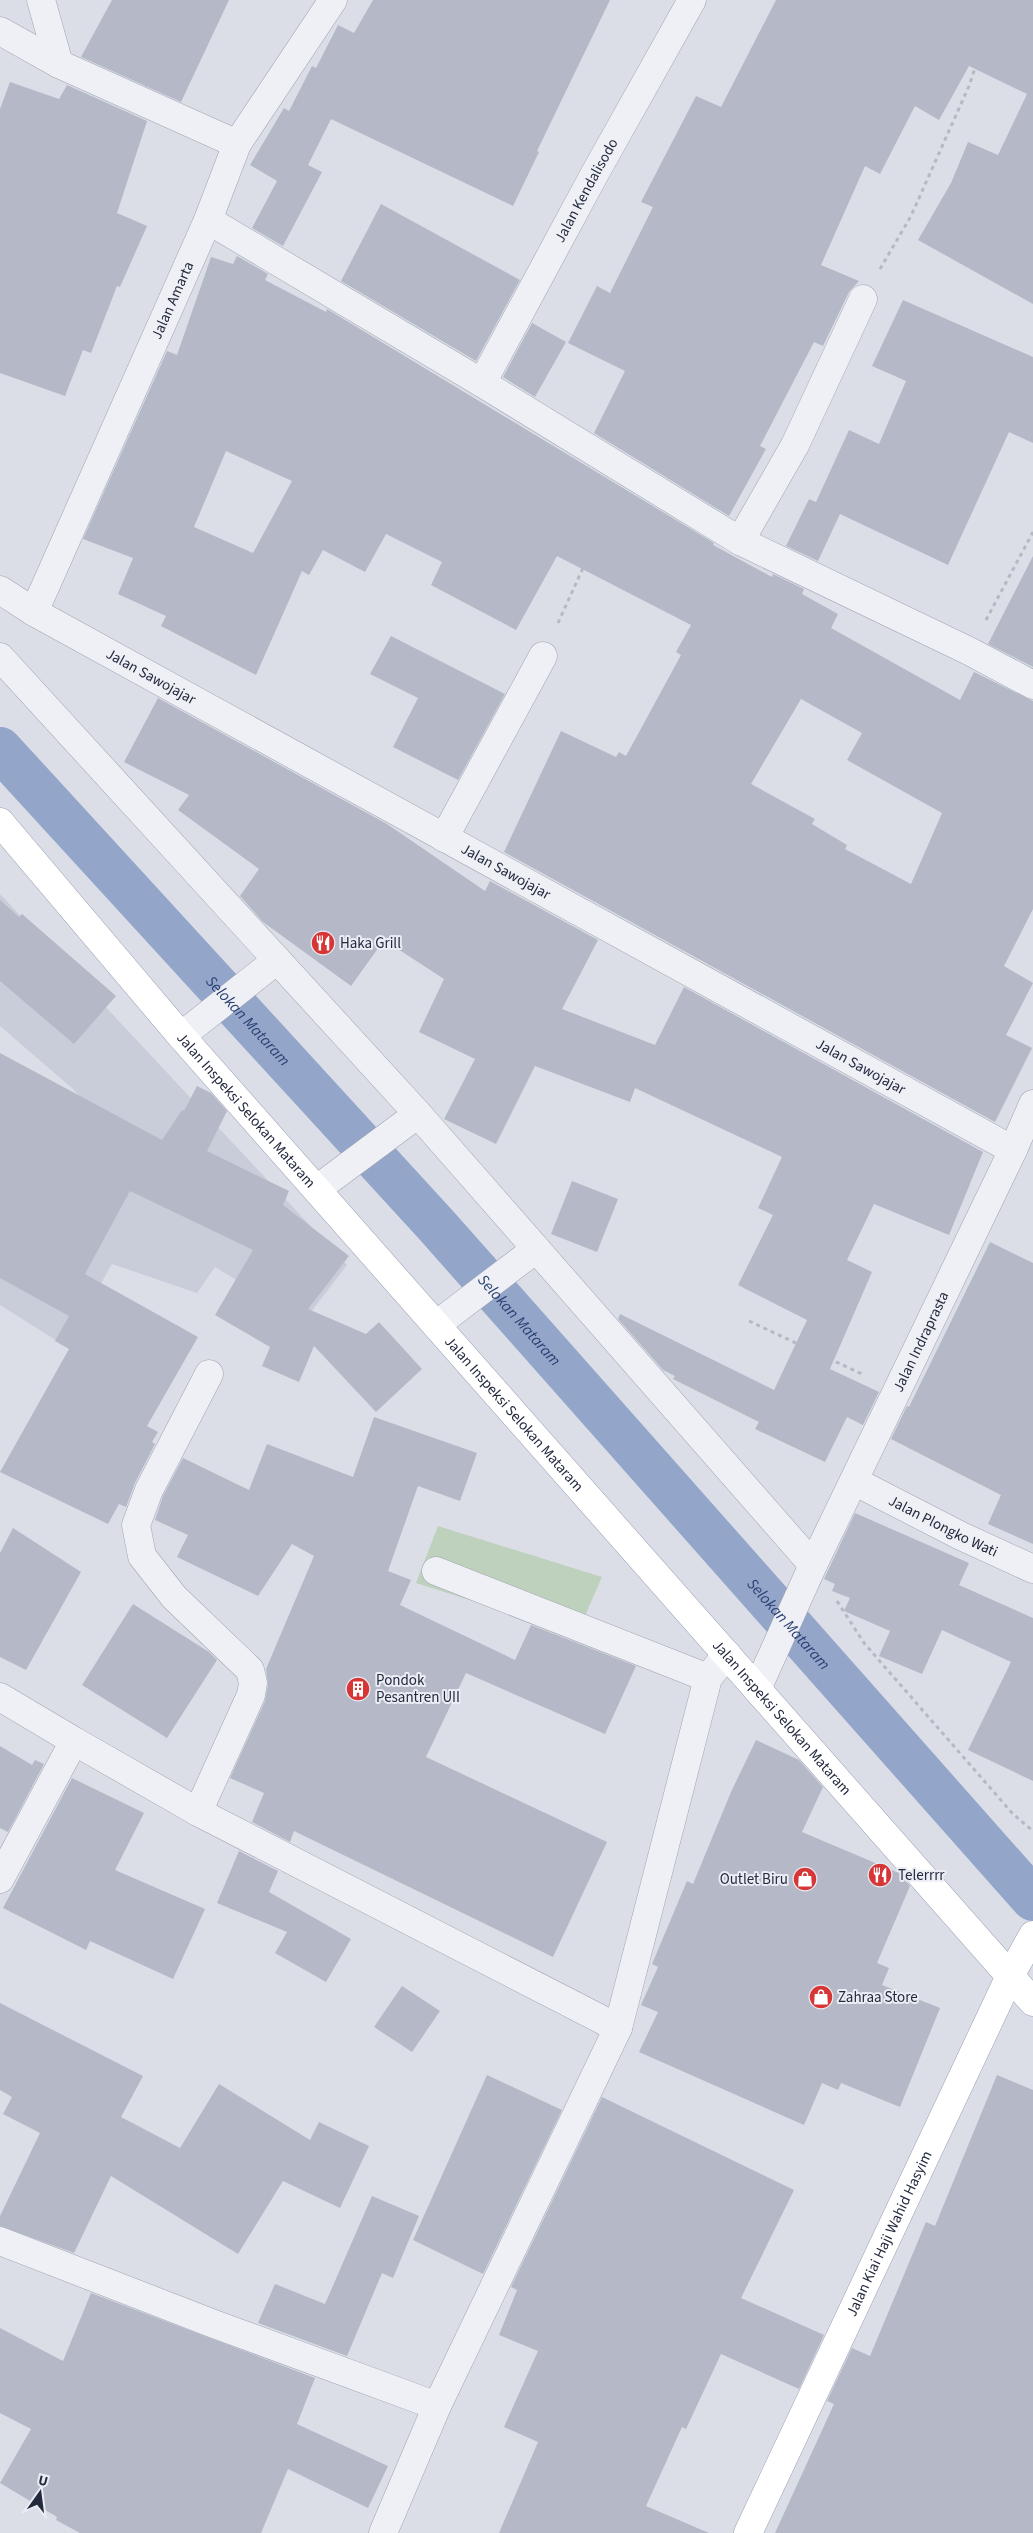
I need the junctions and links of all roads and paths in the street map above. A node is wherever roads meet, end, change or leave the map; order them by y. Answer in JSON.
{"nodes":[{"id":1,"x":42,"y":0,"type":"edge"},
{"id":2,"x":333,"y":0,"type":"edge"},
{"id":3,"x":692,"y":0,"type":"edge"},
{"id":4,"x":998,"y":0,"type":"edge"},
{"id":5,"x":0,"y":32,"type":"edge"},
{"id":6,"x":59,"y":64,"type":"junction"},
{"id":7,"x":238,"y":144,"type":"junction"},
{"id":8,"x":208,"y":220,"type":"junction"},
{"id":9,"x":863,"y":299,"type":"joint"},
{"id":10,"x":482,"y":383,"type":"junction"},
{"id":11,"x":626,"y":471,"type":"junction"},
{"id":12,"x":1033,"y":532,"type":"edge"},
{"id":13,"x":740,"y":541,"type":"junction"},
{"id":14,"x":0,"y":590,"type":"edge"},
{"id":15,"x":34,"y":612,"type":"junction"},
{"id":16,"x":969,"y":651,"type":"junction"},
{"id":17,"x":543,"y":656,"type":"joint"},
{"id":18,"x":0,"y":657,"type":"edge"},
{"id":19,"x":1033,"y":685,"type":"edge"},
{"id":20,"x":0,"y":822,"type":"edge"},
{"id":21,"x":444,"y":838,"type":"junction"},
{"id":22,"x":277,"y":960,"type":"junction"},
{"id":23,"x":181,"y":1036,"type":"junction"},
{"id":24,"x":1033,"y":1104,"type":"edge"},
{"id":25,"x":418,"y":1114,"type":"junction"},
{"id":26,"x":1013,"y":1150,"type":"junction"},
{"id":27,"x":316,"y":1189,"type":"junction"},
{"id":28,"x":536,"y":1249,"type":"junction"},
{"id":29,"x":749,"y":1321,"type":"dead end"},
{"id":30,"x":436,"y":1325,"type":"junction"},
{"id":31,"x":209,"y":1374,"type":"dead end"},
{"id":32,"x":897,"y":1390,"type":"junction"},
{"id":33,"x":854,"y":1481,"type":"junction"},
{"id":34,"x":1033,"y":1568,"type":"edge"},
{"id":35,"x":436,"y":1571,"type":"dead end"},
{"id":36,"x":810,"y":1572,"type":"junction"},
{"id":37,"x":727,"y":1654,"type":"junction"},
{"id":38,"x":708,"y":1678,"type":"junction"},
{"id":39,"x":757,"y":1690,"type":"junction"},
{"id":40,"x":0,"y":1697,"type":"edge"},
{"id":41,"x":74,"y":1742,"type":"junction"},
{"id":42,"x":198,"y":1812,"type":"junction"},
{"id":43,"x":1033,"y":1831,"type":"edge"},
{"id":44,"x":0,"y":1879,"type":"edge"},
{"id":45,"x":1031,"y":1938,"type":"edge"},
{"id":46,"x":1010,"y":1976,"type":"junction"},
{"id":47,"x":1033,"y":2002,"type":"edge"},
{"id":48,"x":618,"y":2028,"type":"junction"},
{"id":49,"x":0,"y":2241,"type":"edge"},
{"id":50,"x":437,"y":2406,"type":"junction"},
{"id":51,"x":383,"y":2533,"type":"edge"},
{"id":52,"x":748,"y":2533,"type":"edge"}],
"edges":[{"from":1,"to":6,"type":"street"},
{"from":2,"to":7,"type":"street","name":"Jalan Amarta"},
{"from":3,"to":10,"type":"street","name":"Jalan Kendalisodo"},
{"from":4,"to":9,"type":"path"},
{"from":5,"to":6,"type":"street"},
{"from":6,"to":7,"type":"street"},
{"from":7,"to":8,"type":"street","name":"Jalan Amarta"},
{"from":8,"to":10,"type":"street"},
{"from":8,"to":15,"type":"street","name":"Jalan Amarta"},
{"from":9,"to":13,"type":"street"},
{"from":10,"to":11,"type":"street"},
{"from":11,"to":13,"type":"street"},
{"from":11,"to":17,"type":"path"},
{"from":12,"to":16,"type":"path"},
{"from":13,"to":16,"type":"street"},
{"from":14,"to":15,"type":"street","name":"Jalan Sawojajar"},
{"from":15,"to":21,"type":"street","name":"Jalan Sawojajar"},
{"from":16,"to":19,"type":"street"},
{"from":17,"to":21,"type":"street"},
{"from":18,"to":22,"type":"street"},
{"from":20,"to":23,"type":"main road","name":"Jalan Inspeksi Selokan Mataram"},
{"from":21,"to":26,"type":"street","name":"Jalan Sawojajar"},
{"from":22,"to":23,"type":"street"},
{"from":22,"to":25,"type":"street"},
{"from":23,"to":27,"type":"main road","name":"Jalan Inspeksi Selokan Mataram"},
{"from":24,"to":26,"type":"street","name":"Jalan Indraprasta"},
{"from":25,"to":27,"type":"street"},
{"from":25,"to":28,"type":"street"},
{"from":26,"to":32,"type":"street","name":"Jalan Indraprasta"},
{"from":27,"to":30,"type":"main road","name":"Jalan Inspeksi Selokan Mataram"},
{"from":28,"to":30,"type":"street"},
{"from":28,"to":36,"type":"street"},
{"from":29,"to":32,"type":"path"},
{"from":30,"to":37,"type":"main road","name":"Jalan Inspeksi Selokan Mataram"},
{"from":31,"to":42,"type":"street"},
{"from":32,"to":33,"type":"street","name":"Jalan Indraprasta"},
{"from":33,"to":34,"type":"street","name":"Jalan Plongko Wati"},
{"from":33,"to":36,"type":"street","name":"Jalan Indraprasta"},
{"from":35,"to":38,"type":"street"},
{"from":36,"to":39,"type":"street","name":"Jalan Indraprasta"},
{"from":36,"to":43,"type":"path"},
{"from":37,"to":38,"type":"street"},
{"from":37,"to":39,"type":"main road","name":"Jalan Inspeksi Selokan Mataram"},
{"from":38,"to":48,"type":"street"},
{"from":39,"to":46,"type":"main road","name":"Jalan Inspeksi Selokan Mataram"},
{"from":40,"to":41,"type":"street"},
{"from":41,"to":42,"type":"street"},
{"from":41,"to":44,"type":"street"},
{"from":42,"to":48,"type":"street"},
{"from":45,"to":46,"type":"main road","name":"Jalan Kiai Haji Wahid Hasyim"},
{"from":46,"to":47,"type":"main road","name":"Jalan Inspeksi Selokan Mataram"},
{"from":46,"to":52,"type":"main road","name":"Jalan Kiai Haji Wahid Hasyim"},
{"from":48,"to":50,"type":"street"},
{"from":49,"to":50,"type":"street"},
{"from":50,"to":51,"type":"street"}]}
